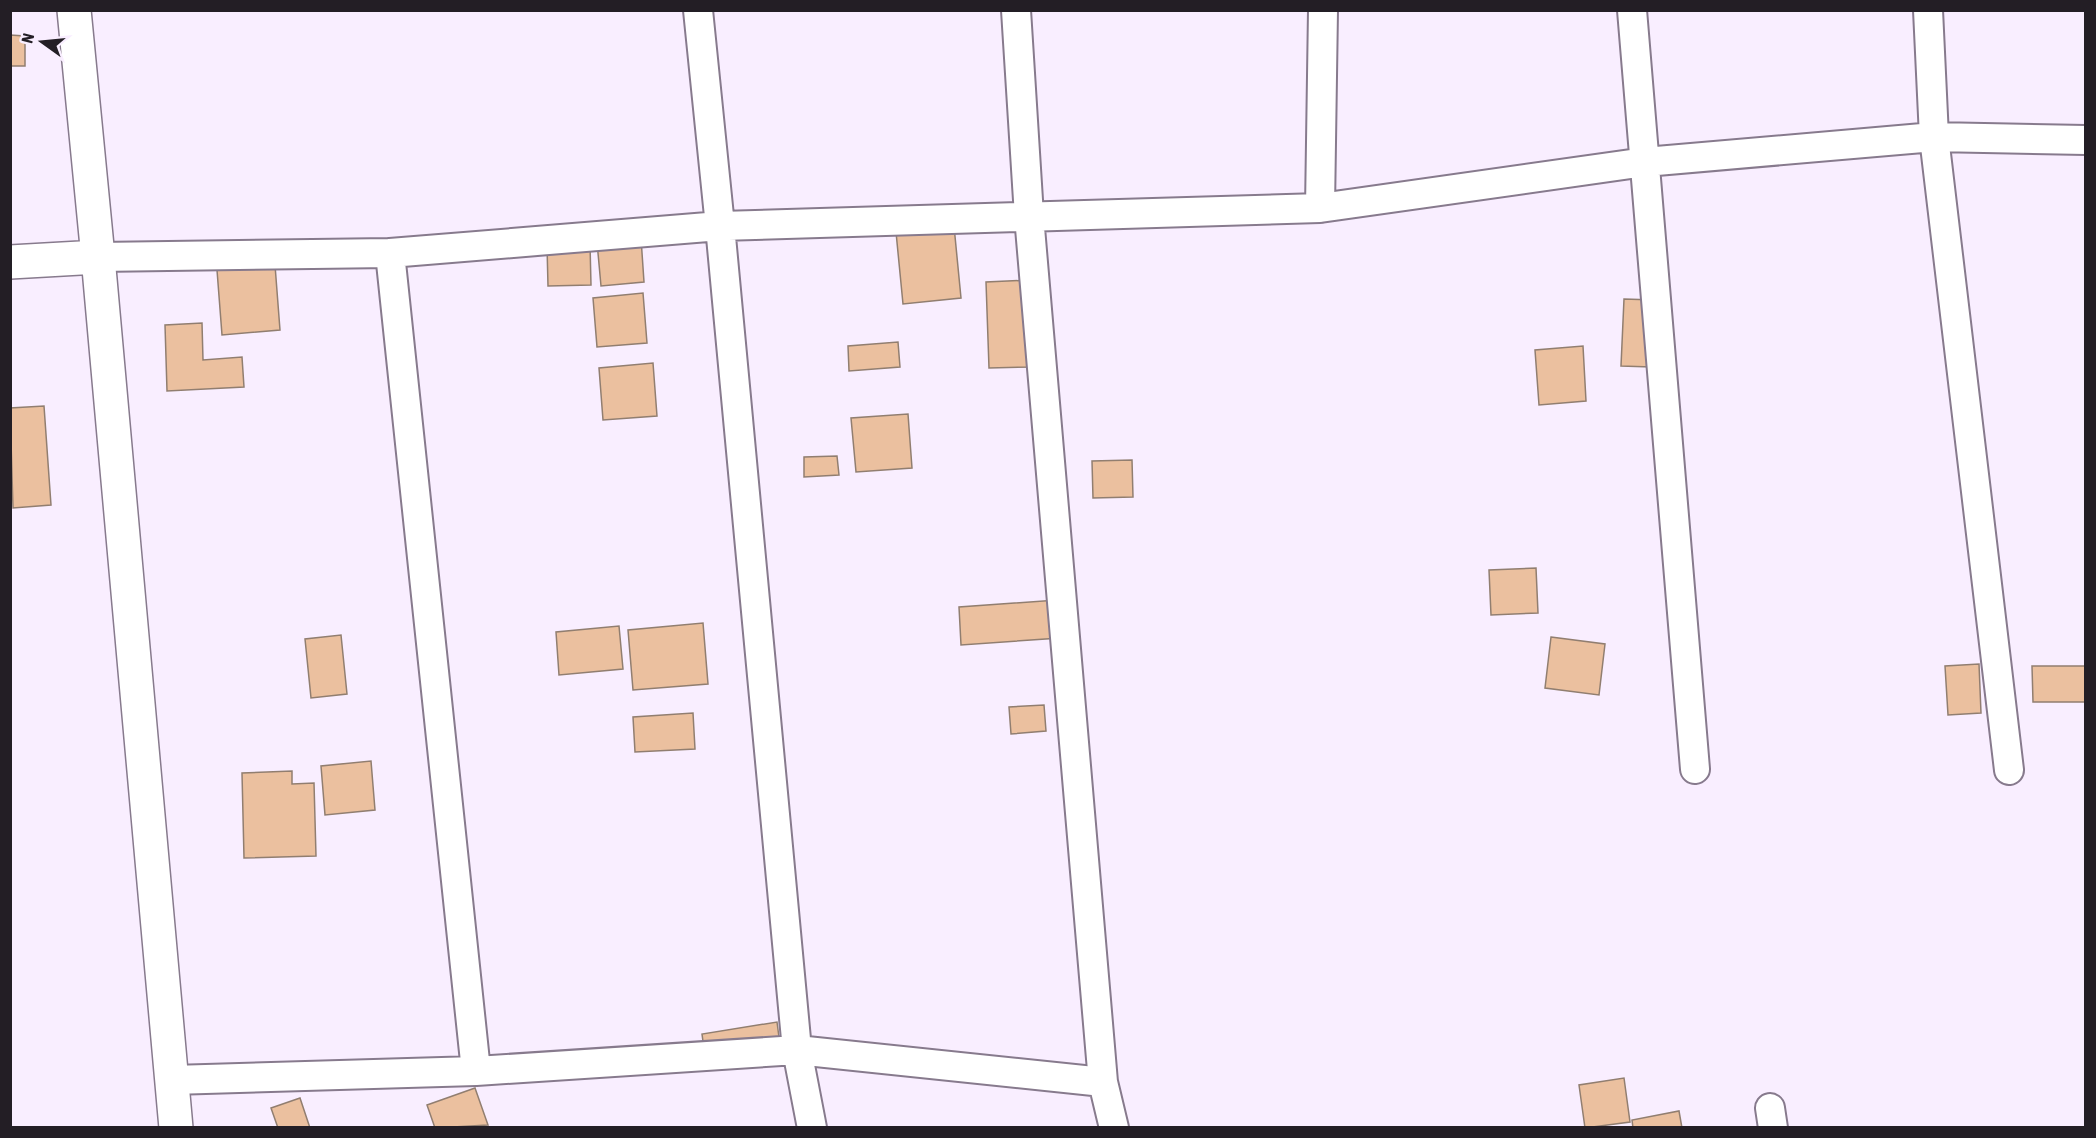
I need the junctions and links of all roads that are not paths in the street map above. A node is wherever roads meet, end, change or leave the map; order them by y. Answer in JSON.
{"nodes":[{"id":1,"x":74,"y":10,"type":"edge"},
{"id":2,"x":698,"y":10,"type":"edge"},
{"id":3,"x":1016,"y":10,"type":"edge"},
{"id":4,"x":1323,"y":10,"type":"edge"},
{"id":5,"x":1632,"y":10,"type":"edge"},
{"id":6,"x":1928,"y":10,"type":"edge"},
{"id":7,"x":1934,"y":137,"type":"junction"},
{"id":8,"x":2085,"y":140,"type":"edge"},
{"id":9,"x":1645,"y":162,"type":"junction"},
{"id":10,"x":1320,"y":208,"type":"junction"},
{"id":11,"x":1029,"y":216,"type":"junction"},
{"id":12,"x":720,"y":226,"type":"junction"},
{"id":13,"x":390,"y":253,"type":"junction"},
{"id":14,"x":98,"y":257,"type":"junction"},
{"id":15,"x":10,"y":262,"type":"edge"},
{"id":16,"x":1695,"y":769,"type":"dead end"},
{"id":17,"x":2009,"y":770,"type":"dead end"},
{"id":18,"x":797,"y":1050,"type":"junction"},
{"id":19,"x":476,"y":1071,"type":"junction"},
{"id":20,"x":172,"y":1080,"type":"junction"},
{"id":21,"x":1104,"y":1082,"type":"junction"},
{"id":22,"x":176,"y":1128,"type":"edge"},
{"id":23,"x":812,"y":1128,"type":"edge"},
{"id":24,"x":1114,"y":1128,"type":"edge"}],
"edges":[{"from":1,"to":14,"type":"main road"},
{"from":2,"to":12,"type":"street"},
{"from":3,"to":11,"type":"street"},
{"from":4,"to":10,"type":"street"},
{"from":5,"to":9,"type":"street"},
{"from":6,"to":7,"type":"street"},
{"from":7,"to":8,"type":"street"},
{"from":7,"to":9,"type":"street"},
{"from":7,"to":17,"type":"street"},
{"from":9,"to":10,"type":"street"},
{"from":9,"to":16,"type":"street"},
{"from":10,"to":11,"type":"street"},
{"from":11,"to":12,"type":"street"},
{"from":11,"to":21,"type":"street"},
{"from":12,"to":13,"type":"street"},
{"from":12,"to":18,"type":"street"},
{"from":13,"to":14,"type":"street"},
{"from":13,"to":19,"type":"street"},
{"from":14,"to":15,"type":"main road"},
{"from":14,"to":20,"type":"main road"},
{"from":18,"to":19,"type":"street"},
{"from":18,"to":21,"type":"street"},
{"from":18,"to":23,"type":"street"},
{"from":19,"to":20,"type":"street"},
{"from":20,"to":22,"type":"main road"},
{"from":21,"to":24,"type":"street"}]}
